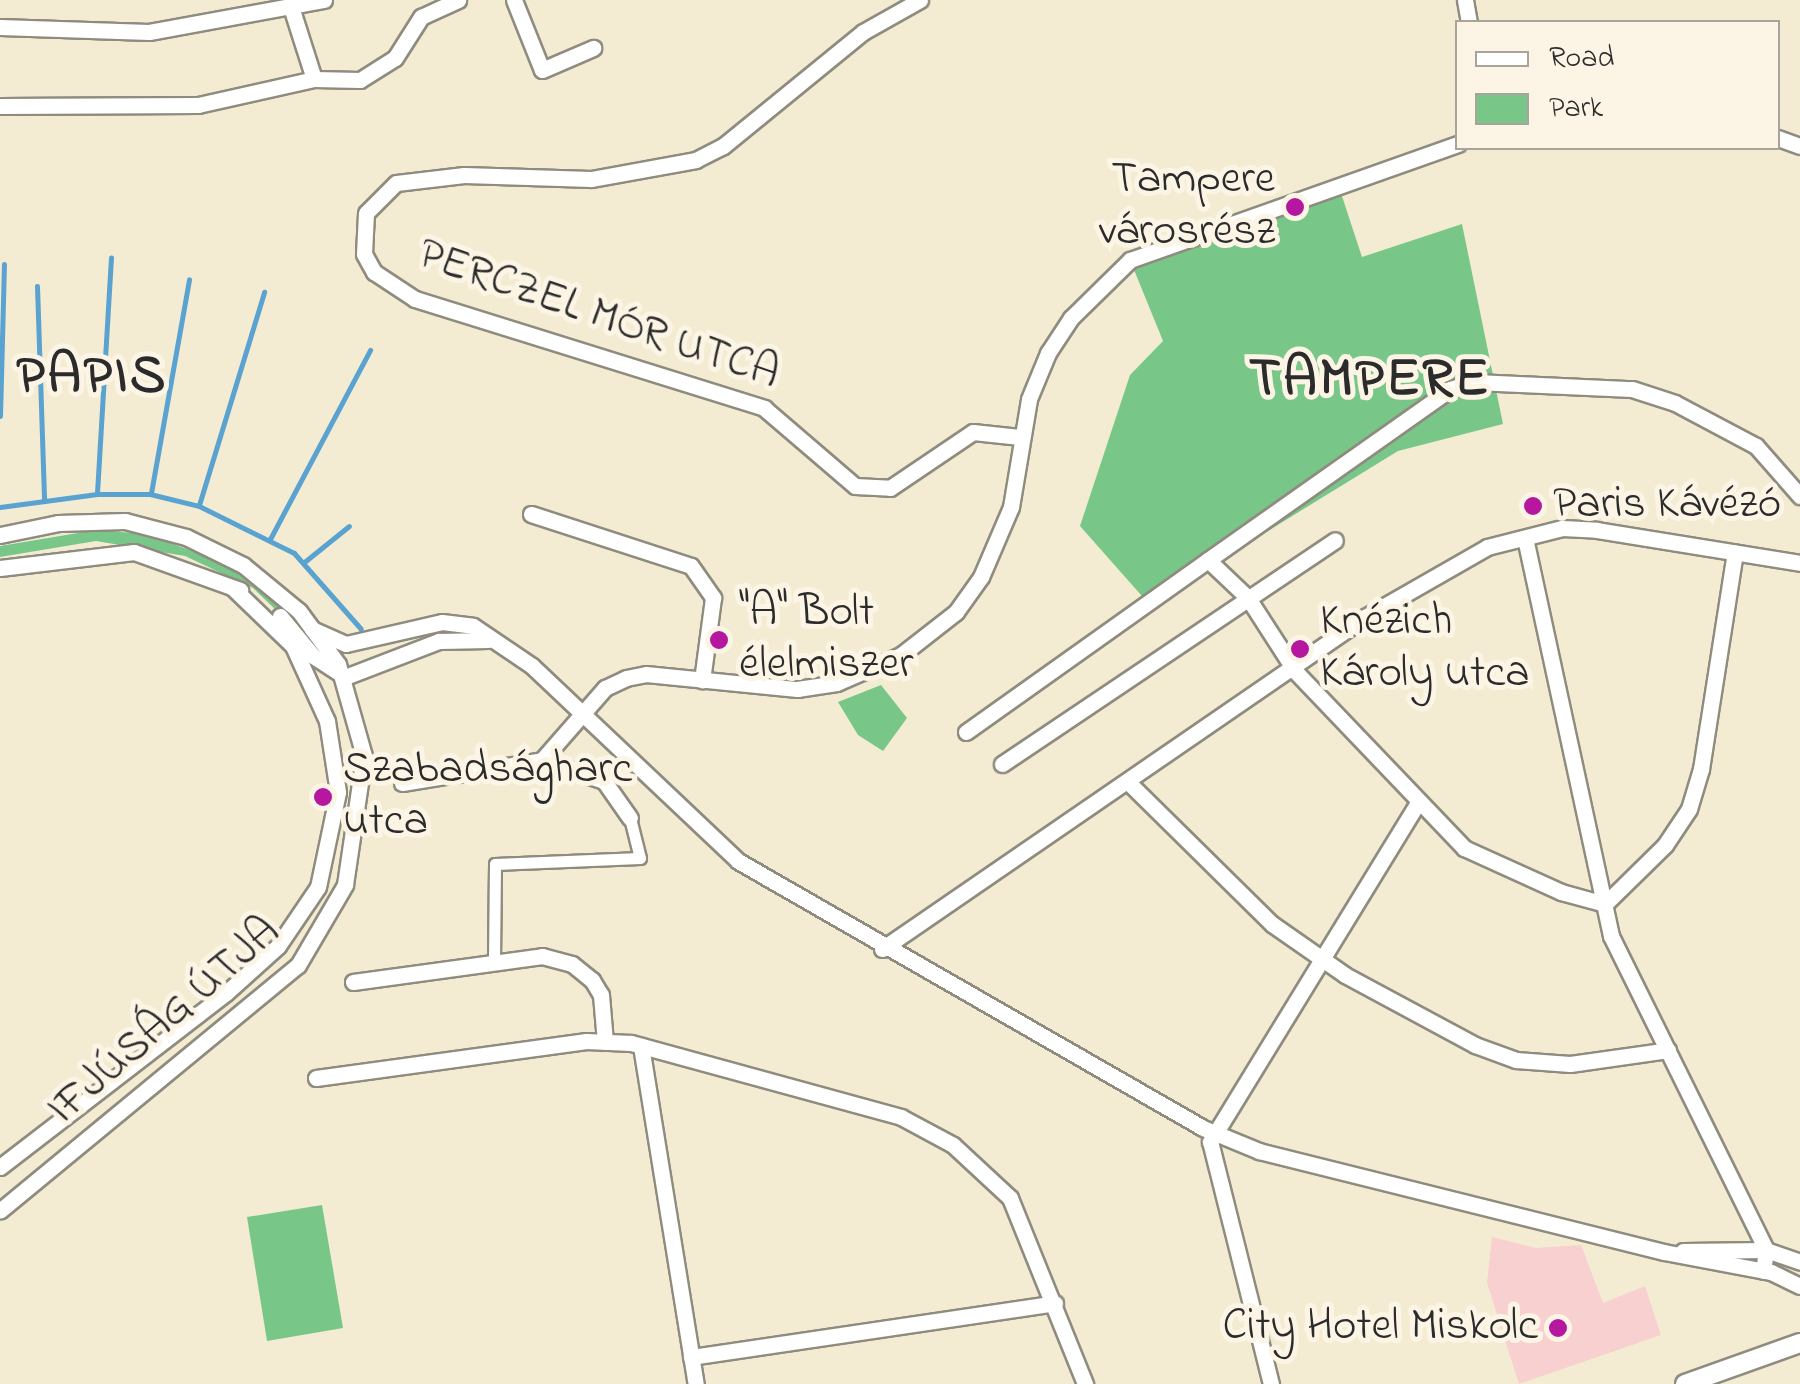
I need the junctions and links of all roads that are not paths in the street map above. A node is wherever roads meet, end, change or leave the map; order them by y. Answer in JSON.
{"nodes":[{"id":1,"x":324,"y":0,"type":"edge"},
{"id":2,"x":458,"y":0,"type":"edge"},
{"id":3,"x":514,"y":0,"type":"edge"},
{"id":4,"x":920,"y":0,"type":"edge"},
{"id":5,"x":292,"y":10,"type":"junction"},
{"id":6,"x":0,"y":28,"type":"edge"},
{"id":7,"x":593,"y":48,"type":"dead end"},
{"id":8,"x":314,"y":79,"type":"junction"},
{"id":9,"x":0,"y":106,"type":"edge"},
{"id":10,"x":1455,"y":145,"type":"edge"},
{"id":11,"x":1020,"y":437,"type":"junction"},
{"id":12,"x":1800,"y":496,"type":"edge"},
{"id":13,"x":531,"y":514,"type":"dead end"},
{"id":14,"x":0,"y":535,"type":"edge"},
{"id":15,"x":1525,"y":538,"type":"junction"},
{"id":16,"x":1335,"y":540,"type":"dead end"},
{"id":17,"x":1735,"y":553,"type":"junction"},
{"id":18,"x":1208,"y":560,"type":"junction"},
{"id":19,"x":1800,"y":564,"type":"edge"},
{"id":20,"x":0,"y":568,"type":"edge"},
{"id":21,"x":233,"y":588,"type":"junction"},
{"id":22,"x":1248,"y":598,"type":"junction"},
{"id":23,"x":420,"y":626,"type":"junction"},
{"id":24,"x":312,"y":629,"type":"junction"},
{"id":25,"x":492,"y":641,"type":"junction"},
{"id":26,"x":1294,"y":671,"type":"junction"},
{"id":27,"x":338,"y":672,"type":"junction"},
{"id":28,"x":702,"y":680,"type":"junction"},
{"id":29,"x":323,"y":705,"type":"junction"},
{"id":30,"x":585,"y":718,"type":"junction"},
{"id":31,"x":966,"y":732,"type":"dead end"},
{"id":32,"x":542,"y":760,"type":"junction"},
{"id":33,"x":1002,"y":764,"type":"dead end"},
{"id":34,"x":402,"y":782,"type":"dead end"},
{"id":35,"x":1130,"y":784,"type":"junction"},
{"id":36,"x":1418,"y":802,"type":"junction"},
{"id":37,"x":630,"y":818,"type":"joint"},
{"id":38,"x":1605,"y":904,"type":"junction"},
{"id":39,"x":882,"y":949,"type":"junction"},
{"id":40,"x":1322,"y":958,"type":"junction"},
{"id":41,"x":494,"y":961,"type":"junction"},
{"id":42,"x":353,"y":982,"type":"dead end"},
{"id":43,"x":605,"y":1042,"type":"junction"},
{"id":44,"x":641,"y":1046,"type":"junction"},
{"id":45,"x":1668,"y":1050,"type":"junction"},
{"id":46,"x":316,"y":1078,"type":"dead end"},
{"id":47,"x":1214,"y":1133,"type":"junction"},
{"id":48,"x":0,"y":1167,"type":"edge"},
{"id":49,"x":0,"y":1211,"type":"edge"},
{"id":50,"x":1766,"y":1250,"type":"junction"},
{"id":51,"x":1664,"y":1252,"type":"junction"},
{"id":52,"x":1800,"y":1262,"type":"edge"},
{"id":53,"x":1762,"y":1270,"type":"junction"},
{"id":54,"x":1800,"y":1286,"type":"edge"},
{"id":55,"x":1055,"y":1304,"type":"junction"},
{"id":56,"x":1800,"y":1344,"type":"edge"},
{"id":57,"x":691,"y":1357,"type":"junction"},
{"id":58,"x":696,"y":1384,"type":"edge"},
{"id":59,"x":1085,"y":1384,"type":"edge"},
{"id":60,"x":1271,"y":1384,"type":"edge"},
{"id":61,"x":1685,"y":1384,"type":"edge"}],
"edges":[{"from":1,"to":5,"type":"street"},
{"from":2,"to":8,"type":"street"},
{"from":3,"to":7,"type":"street"},
{"from":4,"to":11,"type":"street","name":"PERCZEL MÓR UTCA"},
{"from":5,"to":6,"type":"street"},
{"from":5,"to":8,"type":"street"},
{"from":8,"to":9,"type":"street"},
{"from":10,"to":11,"type":"street"},
{"from":11,"to":28,"type":"street"},
{"from":12,"to":18,"type":"street"},
{"from":13,"to":28,"type":"street"},
{"from":14,"to":24,"type":"street","name":"IFJÚSÁG ÚTJA"},
{"from":15,"to":17,"type":"street"},
{"from":15,"to":26,"type":"street"},
{"from":15,"to":38,"type":"street"},
{"from":16,"to":22,"type":"street"},
{"from":17,"to":19,"type":"street"},
{"from":17,"to":38,"type":"street"},
{"from":18,"to":22,"type":"street"},
{"from":18,"to":31,"type":"street"},
{"from":20,"to":21,"type":"street","name":"IFJÚSÁG ÚTJA"},
{"from":21,"to":27,"type":"street","name":"IFJÚSÁG ÚTJA"},
{"from":21,"to":29,"type":"street","name":"IFJÚSÁG ÚTJA"},
{"from":22,"to":26,"type":"street"},
{"from":22,"to":33,"type":"street"},
{"from":23,"to":24,"type":"street"},
{"from":23,"to":25,"type":"street"},
{"from":23,"to":27,"type":"street"},
{"from":24,"to":27,"type":"street","name":"IFJÚSÁG ÚTJA"},
{"from":25,"to":27,"type":"street"},
{"from":25,"to":30,"type":"street"},
{"from":26,"to":35,"type":"street"},
{"from":26,"to":36,"type":"street"},
{"from":27,"to":29,"type":"street","name":"IFJÚSÁG ÚTJA"},
{"from":27,"to":49,"type":"street","name":"IFJÚSÁG ÚTJA"},
{"from":28,"to":30,"type":"street"},
{"from":29,"to":48,"type":"street","name":"IFJÚSÁG ÚTJA"},
{"from":30,"to":32,"type":"street"},
{"from":30,"to":39,"type":"street"},
{"from":32,"to":34,"type":"street"},
{"from":32,"to":37,"type":"street"},
{"from":35,"to":39,"type":"street"},
{"from":35,"to":40,"type":"street"},
{"from":36,"to":38,"type":"street"},
{"from":36,"to":40,"type":"street"},
{"from":37,"to":41,"type":"street"},
{"from":38,"to":45,"type":"street"},
{"from":39,"to":47,"type":"street"},
{"from":40,"to":45,"type":"street"},
{"from":40,"to":47,"type":"street"},
{"from":41,"to":42,"type":"street"},
{"from":41,"to":43,"type":"street"},
{"from":43,"to":44,"type":"street"},
{"from":43,"to":46,"type":"street"},
{"from":44,"to":55,"type":"street"},
{"from":44,"to":57,"type":"street"},
{"from":45,"to":50,"type":"street"},
{"from":47,"to":51,"type":"street"},
{"from":47,"to":60,"type":"street"},
{"from":50,"to":51,"type":"street"},
{"from":50,"to":52,"type":"street"},
{"from":50,"to":53,"type":"street"},
{"from":51,"to":53,"type":"street"},
{"from":53,"to":54,"type":"street"},
{"from":55,"to":57,"type":"street"},
{"from":55,"to":59,"type":"street"},
{"from":56,"to":61,"type":"street"},
{"from":57,"to":58,"type":"street"}]}
